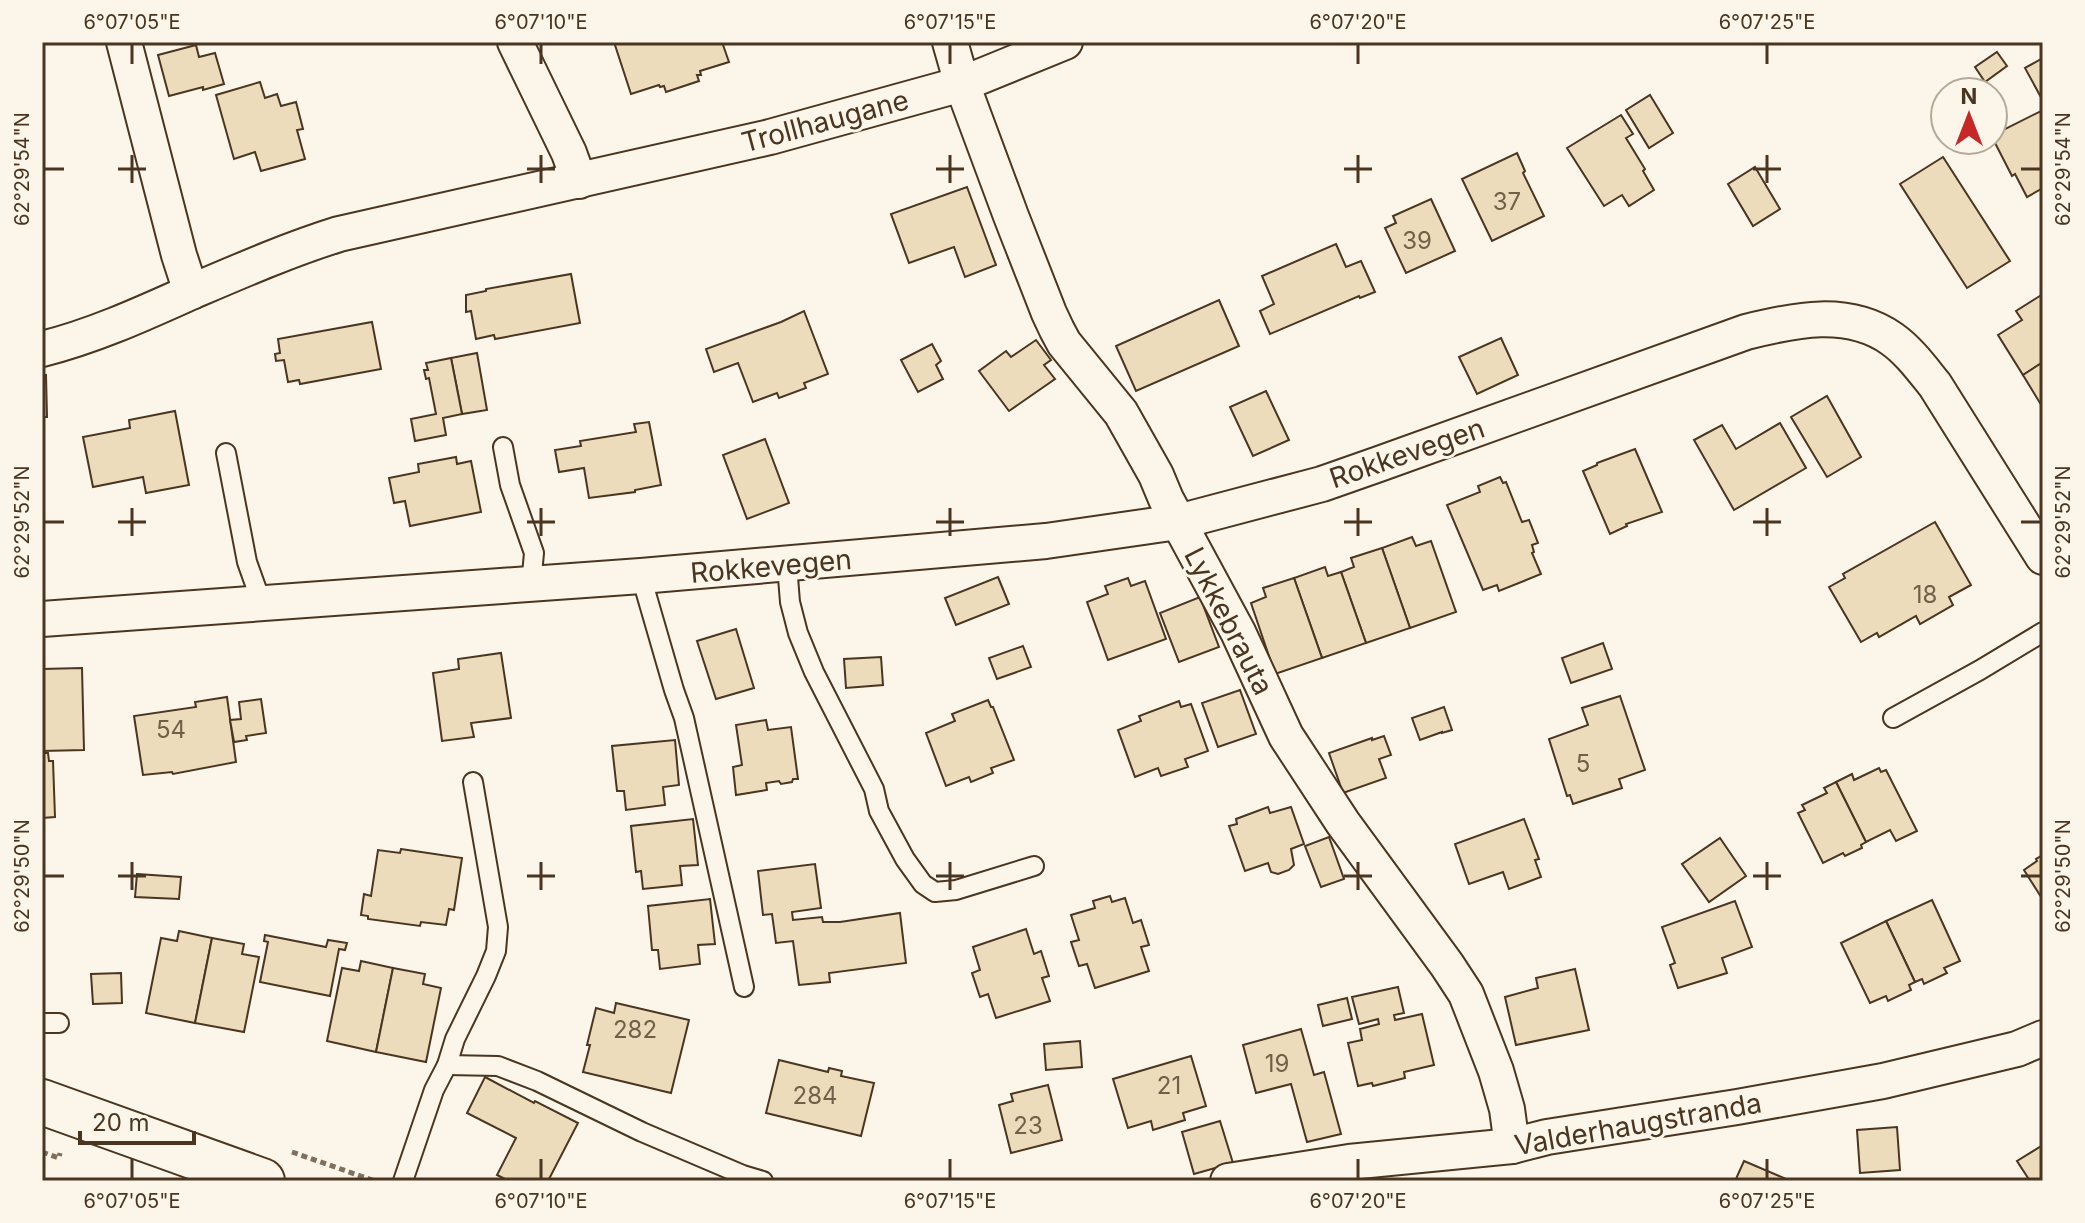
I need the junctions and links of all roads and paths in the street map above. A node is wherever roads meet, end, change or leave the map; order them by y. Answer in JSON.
{"nodes":[{"id":1,"x":124,"y":42,"type":"edge"},
{"id":2,"x":515,"y":42,"type":"edge"},
{"id":3,"x":950,"y":42,"type":"edge"},
{"id":4,"x":1065,"y":42,"type":"edge"},
{"id":5,"x":962,"y":84,"type":"junction"},
{"id":6,"x":579,"y":181,"type":"junction"},
{"id":7,"x":191,"y":292,"type":"junction"},
{"id":8,"x":42,"y":349,"type":"edge"},
{"id":9,"x":503,"y":447,"type":"dead end"},
{"id":10,"x":226,"y":453,"type":"dead end"},
{"id":11,"x":1178,"y":522,"type":"junction"},
{"id":12,"x":2043,"y":557,"type":"edge"},
{"id":13,"x":787,"y":565,"type":"junction"},
{"id":14,"x":641,"y":576,"type":"junction"},
{"id":15,"x":531,"y":585,"type":"junction"},
{"id":16,"x":262,"y":604,"type":"junction"},
{"id":17,"x":42,"y":619,"type":"edge"},
{"id":18,"x":2043,"y":632,"type":"edge"},
{"id":19,"x":1893,"y":718,"type":"dead end"},
{"id":20,"x":473,"y":782,"type":"dead end"},
{"id":21,"x":1034,"y":866,"type":"dead end"},
{"id":22,"x":744,"y":987,"type":"dead end"},
{"id":23,"x":2043,"y":1038,"type":"edge"},
{"id":24,"x":447,"y":1065,"type":"junction"},
{"id":25,"x":42,"y":1102,"type":"edge"},
{"id":26,"x":1512,"y":1146,"type":"junction"},
{"id":27,"x":262,"y":1181,"type":"edge"},
{"id":28,"x":403,"y":1181,"type":"edge"},
{"id":29,"x":763,"y":1181,"type":"edge"},
{"id":30,"x":1228,"y":1181,"type":"edge"}],
"edges":[{"from":1,"to":7,"type":"street"},
{"from":2,"to":6,"type":"street"},
{"from":3,"to":5,"type":"street","name":"Lykkebrauta"},
{"from":4,"to":5,"type":"street","name":"Trollhaugane"},
{"from":5,"to":6,"type":"street","name":"Trollhaugane"},
{"from":5,"to":11,"type":"street","name":"Lykkebrauta"},
{"from":6,"to":7,"type":"street","name":"Trollhaugane"},
{"from":7,"to":8,"type":"street","name":"Trollhaugane"},
{"from":9,"to":15,"type":"lane"},
{"from":10,"to":16,"type":"lane"},
{"from":11,"to":12,"type":"street","name":"Rokkevegen"},
{"from":11,"to":13,"type":"street","name":"Rokkevegen"},
{"from":11,"to":26,"type":"street","name":"Lykkebrauta"},
{"from":13,"to":14,"type":"street","name":"Rokkevegen"},
{"from":13,"to":21,"type":"lane"},
{"from":14,"to":15,"type":"street","name":"Rokkevegen"},
{"from":14,"to":22,"type":"lane"},
{"from":15,"to":16,"type":"street","name":"Rokkevegen"},
{"from":16,"to":17,"type":"street","name":"Rokkevegen"},
{"from":18,"to":19,"type":"lane"},
{"from":20,"to":24,"type":"lane"},
{"from":23,"to":26,"type":"street","name":"Valderhaugstranda"},
{"from":24,"to":28,"type":"lane"},
{"from":24,"to":29,"type":"lane"},
{"from":25,"to":27,"type":"main road"},
{"from":26,"to":30,"type":"street","name":"Valderhaugstranda"}]}
